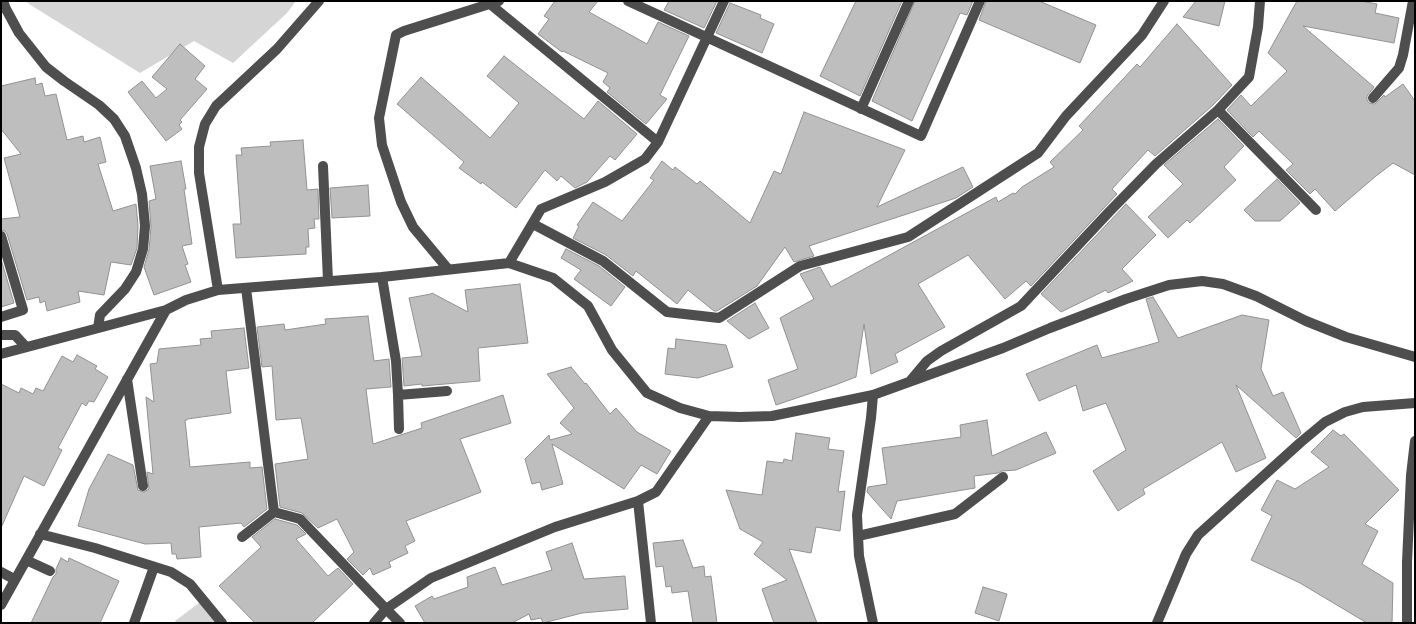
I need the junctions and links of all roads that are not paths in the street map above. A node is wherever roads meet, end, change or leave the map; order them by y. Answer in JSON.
{"nodes":[{"id":1,"x":3,"y":1,"type":"edge"},
{"id":2,"x":319,"y":1,"type":"edge"},
{"id":3,"x":628,"y":1,"type":"edge"},
{"id":4,"x":724,"y":1,"type":"edge"},
{"id":5,"x":909,"y":1,"type":"edge"},
{"id":6,"x":980,"y":1,"type":"edge"},
{"id":7,"x":1164,"y":1,"type":"edge"},
{"id":8,"x":1260,"y":1,"type":"edge"},
{"id":9,"x":1413,"y":1,"type":"edge"},
{"id":10,"x":495,"y":3,"type":"edge"},
{"id":11,"x":706,"y":38,"type":"junction"},
{"id":12,"x":1373,"y":98,"type":"dead end"},
{"id":13,"x":861,"y":109,"type":"junction"},
{"id":14,"x":1218,"y":110,"type":"junction"},
{"id":15,"x":658,"y":142,"type":"junction"},
{"id":16,"x":323,"y":166,"type":"dead end"},
{"id":17,"x":1316,"y":210,"type":"dead end"},
{"id":18,"x":533,"y":224,"type":"junction"},
{"id":19,"x":1,"y":236,"type":"edge"},
{"id":20,"x":509,"y":263,"type":"junction"},
{"id":21,"x":448,"y":269,"type":"junction"},
{"id":22,"x":382,"y":277,"type":"junction"},
{"id":23,"x":328,"y":281,"type":"junction"},
{"id":24,"x":246,"y":288,"type":"junction"},
{"id":25,"x":218,"y":290,"type":"junction"},
{"id":26,"x":166,"y":310,"type":"junction"},
{"id":27,"x":1,"y":317,"type":"edge"},
{"id":28,"x":98,"y":328,"type":"junction"},
{"id":29,"x":1,"y":335,"type":"edge"},
{"id":30,"x":26,"y":346,"type":"junction"},
{"id":31,"x":1,"y":354,"type":"edge"},
{"id":32,"x":1415,"y":357,"type":"edge"},
{"id":33,"x":127,"y":379,"type":"junction"},
{"id":34,"x":912,"y":380,"type":"junction"},
{"id":35,"x":447,"y":391,"type":"dead end"},
{"id":36,"x":398,"y":395,"type":"junction"},
{"id":37,"x":872,"y":395,"type":"junction"},
{"id":38,"x":1415,"y":403,"type":"edge"},
{"id":39,"x":709,"y":416,"type":"junction"},
{"id":40,"x":399,"y":429,"type":"dead end"},
{"id":41,"x":1415,"y":441,"type":"edge"},
{"id":42,"x":1002,"y":477,"type":"dead end"},
{"id":43,"x":143,"y":486,"type":"dead end"},
{"id":44,"x":638,"y":501,"type":"junction"},
{"id":45,"x":274,"y":512,"type":"junction"},
{"id":46,"x":40,"y":534,"type":"junction"},
{"id":47,"x":858,"y":536,"type":"junction"},
{"id":48,"x":242,"y":537,"type":"dead end"},
{"id":49,"x":26,"y":560,"type":"junction"},
{"id":50,"x":154,"y":567,"type":"junction"},
{"id":51,"x":50,"y":571,"type":"dead end"},
{"id":52,"x":1,"y":572,"type":"edge"},
{"id":53,"x":14,"y":579,"type":"junction"},
{"id":54,"x":1,"y":605,"type":"edge"},
{"id":55,"x":386,"y":609,"type":"junction"},
{"id":56,"x":134,"y":623,"type":"edge"},
{"id":57,"x":222,"y":623,"type":"edge"},
{"id":58,"x":374,"y":623,"type":"edge"},
{"id":59,"x":400,"y":623,"type":"edge"},
{"id":60,"x":651,"y":623,"type":"edge"},
{"id":61,"x":873,"y":623,"type":"edge"},
{"id":62,"x":1157,"y":623,"type":"edge"},
{"id":63,"x":1408,"y":623,"type":"edge"}],
"edges":[{"from":1,"to":28,"type":"street"},
{"from":2,"to":25,"type":"street"},
{"from":3,"to":11,"type":"street"},
{"from":4,"to":11,"type":"street"},
{"from":5,"to":13,"type":"street"},
{"from":6,"to":13,"type":"street"},
{"from":7,"to":18,"type":"street"},
{"from":8,"to":14,"type":"street"},
{"from":9,"to":12,"type":"street"},
{"from":10,"to":15,"type":"street"},
{"from":10,"to":21,"type":"street"},
{"from":11,"to":13,"type":"street"},
{"from":11,"to":15,"type":"street"},
{"from":14,"to":17,"type":"street"},
{"from":14,"to":34,"type":"street"},
{"from":15,"to":18,"type":"street"},
{"from":16,"to":23,"type":"street"},
{"from":18,"to":20,"type":"street"},
{"from":19,"to":27,"type":"street"},
{"from":20,"to":21,"type":"street"},
{"from":20,"to":39,"type":"street"},
{"from":21,"to":22,"type":"street"},
{"from":22,"to":23,"type":"street"},
{"from":22,"to":36,"type":"street"},
{"from":23,"to":24,"type":"street"},
{"from":24,"to":25,"type":"street"},
{"from":24,"to":45,"type":"street"},
{"from":25,"to":26,"type":"street"},
{"from":26,"to":28,"type":"street"},
{"from":26,"to":33,"type":"street"},
{"from":28,"to":30,"type":"street"},
{"from":29,"to":30,"type":"street"},
{"from":30,"to":31,"type":"street"},
{"from":32,"to":34,"type":"street"},
{"from":33,"to":43,"type":"street"},
{"from":33,"to":46,"type":"street"},
{"from":34,"to":37,"type":"street"},
{"from":35,"to":36,"type":"street"},
{"from":36,"to":40,"type":"street"},
{"from":37,"to":39,"type":"street"},
{"from":37,"to":47,"type":"street"},
{"from":38,"to":62,"type":"street"},
{"from":39,"to":44,"type":"street"},
{"from":41,"to":63,"type":"street"},
{"from":42,"to":47,"type":"street"},
{"from":44,"to":55,"type":"street"},
{"from":44,"to":60,"type":"street"},
{"from":45,"to":48,"type":"street"},
{"from":45,"to":55,"type":"street"},
{"from":46,"to":49,"type":"street"},
{"from":46,"to":50,"type":"street"},
{"from":47,"to":61,"type":"street"},
{"from":49,"to":51,"type":"street"},
{"from":49,"to":53,"type":"street"},
{"from":50,"to":56,"type":"street"},
{"from":50,"to":57,"type":"street"},
{"from":52,"to":53,"type":"street"},
{"from":53,"to":54,"type":"street"},
{"from":55,"to":58,"type":"street"},
{"from":55,"to":59,"type":"street"}]}
